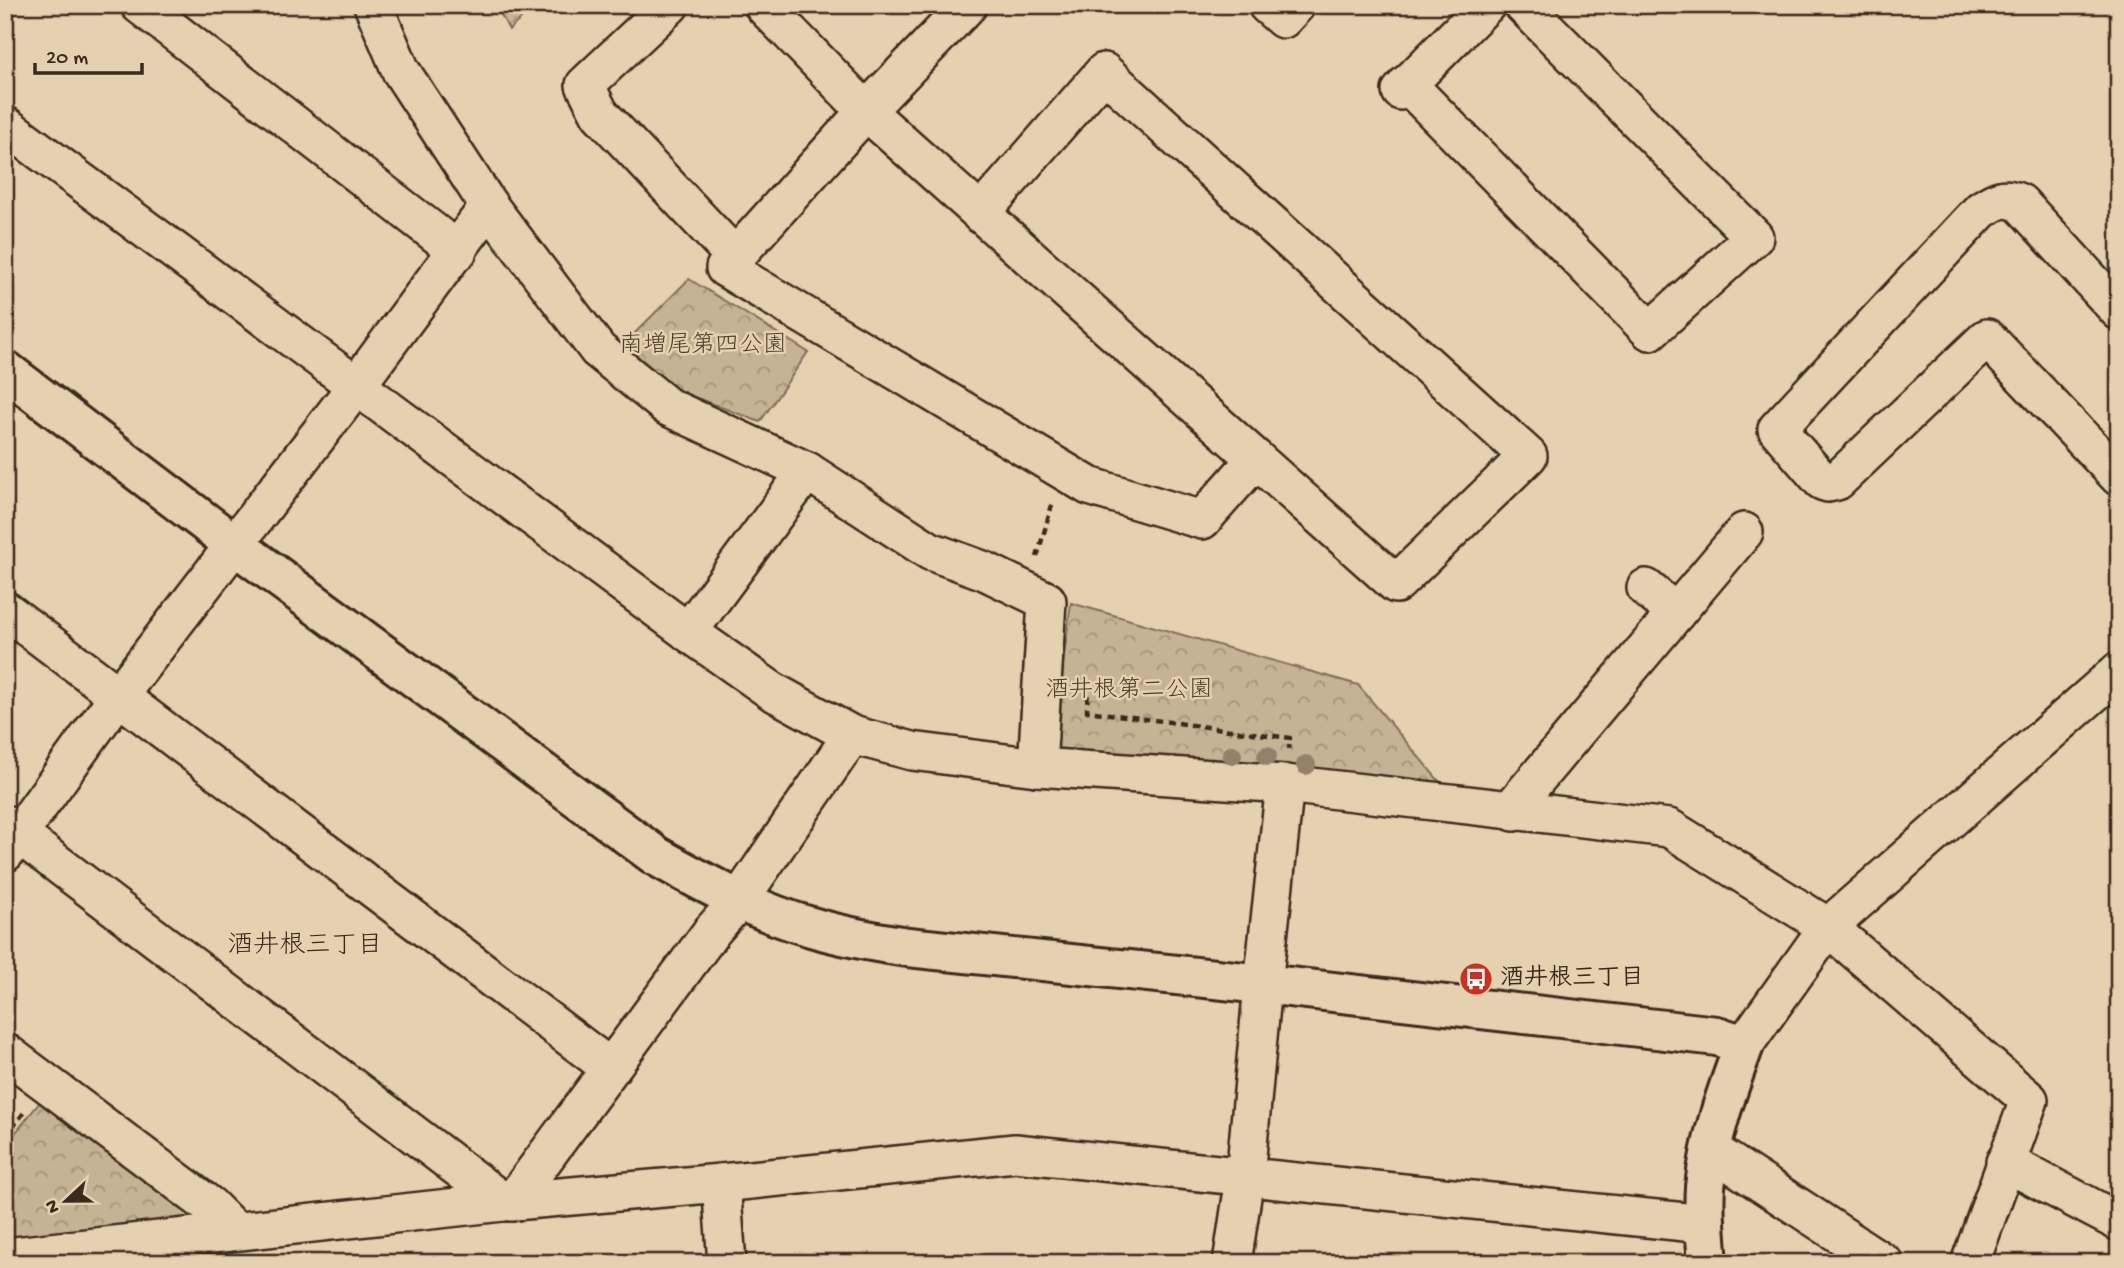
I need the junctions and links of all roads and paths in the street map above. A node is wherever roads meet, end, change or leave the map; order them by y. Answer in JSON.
{"nodes":[{"id":1,"x":140,"y":5,"type":"edge"},
{"id":2,"x":373,"y":5,"type":"edge"},
{"id":3,"x":670,"y":5,"type":"edge"},
{"id":4,"x":763,"y":5,"type":"edge"},
{"id":5,"x":968,"y":5,"type":"edge"},
{"id":6,"x":1267,"y":5,"type":"edge"},
{"id":7,"x":1296,"y":5,"type":"edge"},
{"id":8,"x":1486,"y":5,"type":"edge"},
{"id":9,"x":1523,"y":5,"type":"edge"},
{"id":10,"x":866,"y":111,"type":"junction"},
{"id":11,"x":5,"y":125,"type":"edge"},
{"id":12,"x":489,"y":206,"type":"junction"},
{"id":13,"x":980,"y":214,"type":"junction"},
{"id":14,"x":457,"y":251,"type":"junction"},
{"id":15,"x":736,"y":257,"type":"junction"},
{"id":16,"x":2119,"y":312,"type":"edge"},
{"id":17,"x":5,"y":370,"type":"edge"},
{"id":18,"x":356,"y":385,"type":"junction"},
{"id":19,"x":1256,"y":459,"type":"junction"},
{"id":20,"x":807,"y":471,"type":"junction"},
{"id":21,"x":2119,"y":477,"type":"edge"},
{"id":22,"x":1744,"y":532,"type":"dead end"},
{"id":23,"x":235,"y":545,"type":"junction"},
{"id":24,"x":1646,"y":588,"type":"dead end"},
{"id":25,"x":5,"y":610,"type":"edge"},
{"id":26,"x":1676,"y":612,"type":"junction"},
{"id":27,"x":688,"y":632,"type":"junction"},
{"id":28,"x":2119,"y":671,"type":"edge"},
{"id":29,"x":1042,"y":674,"type":"junction"},
{"id":30,"x":119,"y":695,"type":"junction"},
{"id":31,"x":852,"y":735,"type":"junction"},
{"id":32,"x":1290,"y":737,"type":"dead end"},
{"id":33,"x":1037,"y":767,"type":"junction"},
{"id":34,"x":1285,"y":785,"type":"junction"},
{"id":35,"x":1514,"y":812,"type":"junction"},
{"id":36,"x":10,"y":837,"type":"edge"},
{"id":37,"x":740,"y":899,"type":"junction"},
{"id":38,"x":1828,"y":927,"type":"junction"},
{"id":39,"x":1263,"y":984,"type":"junction"},
{"id":40,"x":1744,"y":1045,"type":"junction"},
{"id":41,"x":5,"y":1052,"type":"edge"},
{"id":42,"x":609,"y":1067,"type":"junction"},
{"id":43,"x":1711,"y":1150,"type":"junction"},
{"id":44,"x":2005,"y":1162,"type":"junction"},
{"id":45,"x":1245,"y":1177,"type":"junction"},
{"id":46,"x":721,"y":1183,"type":"junction"},
{"id":47,"x":508,"y":1202,"type":"junction"},
{"id":48,"x":2119,"y":1222,"type":"edge"},
{"id":49,"x":1705,"y":1224,"type":"junction"},
{"id":50,"x":234,"y":1231,"type":"junction"},
{"id":51,"x":5,"y":1256,"type":"edge"},
{"id":52,"x":57,"y":1257,"type":"edge"},
{"id":53,"x":727,"y":1263,"type":"edge"},
{"id":54,"x":1232,"y":1263,"type":"edge"},
{"id":55,"x":1707,"y":1263,"type":"edge"},
{"id":56,"x":1884,"y":1263,"type":"edge"},
{"id":57,"x":1970,"y":1263,"type":"edge"}],
"edges":[{"from":1,"to":14,"type":"street"},
{"from":2,"to":12,"type":"street"},
{"from":3,"to":15,"type":"street"},
{"from":4,"to":10,"type":"street"},
{"from":5,"to":10,"type":"street"},
{"from":6,"to":7,"type":"street"},
{"from":8,"to":9,"type":"street"},
{"from":10,"to":13,"type":"street"},
{"from":10,"to":15,"type":"street"},
{"from":11,"to":18,"type":"street"},
{"from":12,"to":14,"type":"street"},
{"from":12,"to":20,"type":"street"},
{"from":13,"to":19,"type":"street"},
{"from":13,"to":19,"type":"street"},
{"from":14,"to":18,"type":"street"},
{"from":15,"to":19,"type":"street"},
{"from":16,"to":21,"type":"street"},
{"from":17,"to":23,"type":"street"},
{"from":18,"to":23,"type":"street"},
{"from":18,"to":27,"type":"street"},
{"from":20,"to":27,"type":"street"},
{"from":20,"to":29,"type":"street"},
{"from":22,"to":26,"type":"street"},
{"from":23,"to":30,"type":"street"},
{"from":23,"to":37,"type":"street"},
{"from":24,"to":26,"type":"street"},
{"from":25,"to":30,"type":"street"},
{"from":26,"to":35,"type":"street"},
{"from":27,"to":31,"type":"street"},
{"from":28,"to":38,"type":"street"},
{"from":29,"to":32,"type":"path"},
{"from":29,"to":33,"type":"street"},
{"from":30,"to":36,"type":"street"},
{"from":30,"to":42,"type":"street"},
{"from":31,"to":33,"type":"street"},
{"from":31,"to":37,"type":"street"},
{"from":33,"to":34,"type":"street"},
{"from":34,"to":35,"type":"street"},
{"from":34,"to":39,"type":"street"},
{"from":35,"to":38,"type":"street"},
{"from":36,"to":47,"type":"street"},
{"from":37,"to":39,"type":"street"},
{"from":37,"to":42,"type":"street"},
{"from":38,"to":40,"type":"street"},
{"from":38,"to":44,"type":"street"},
{"from":39,"to":40,"type":"street"},
{"from":39,"to":45,"type":"street"},
{"from":40,"to":43,"type":"street"},
{"from":41,"to":50,"type":"street"},
{"from":42,"to":47,"type":"street"},
{"from":43,"to":49,"type":"street"},
{"from":43,"to":56,"type":"street"},
{"from":44,"to":48,"type":"street"},
{"from":44,"to":57,"type":"street"},
{"from":45,"to":46,"type":"street"},
{"from":45,"to":49,"type":"street"},
{"from":45,"to":54,"type":"street"},
{"from":46,"to":47,"type":"street"},
{"from":46,"to":53,"type":"street"},
{"from":47,"to":50,"type":"street"},
{"from":49,"to":55,"type":"street"},
{"from":50,"to":52,"type":"street"},
{"from":51,"to":52,"type":"street"}]}
